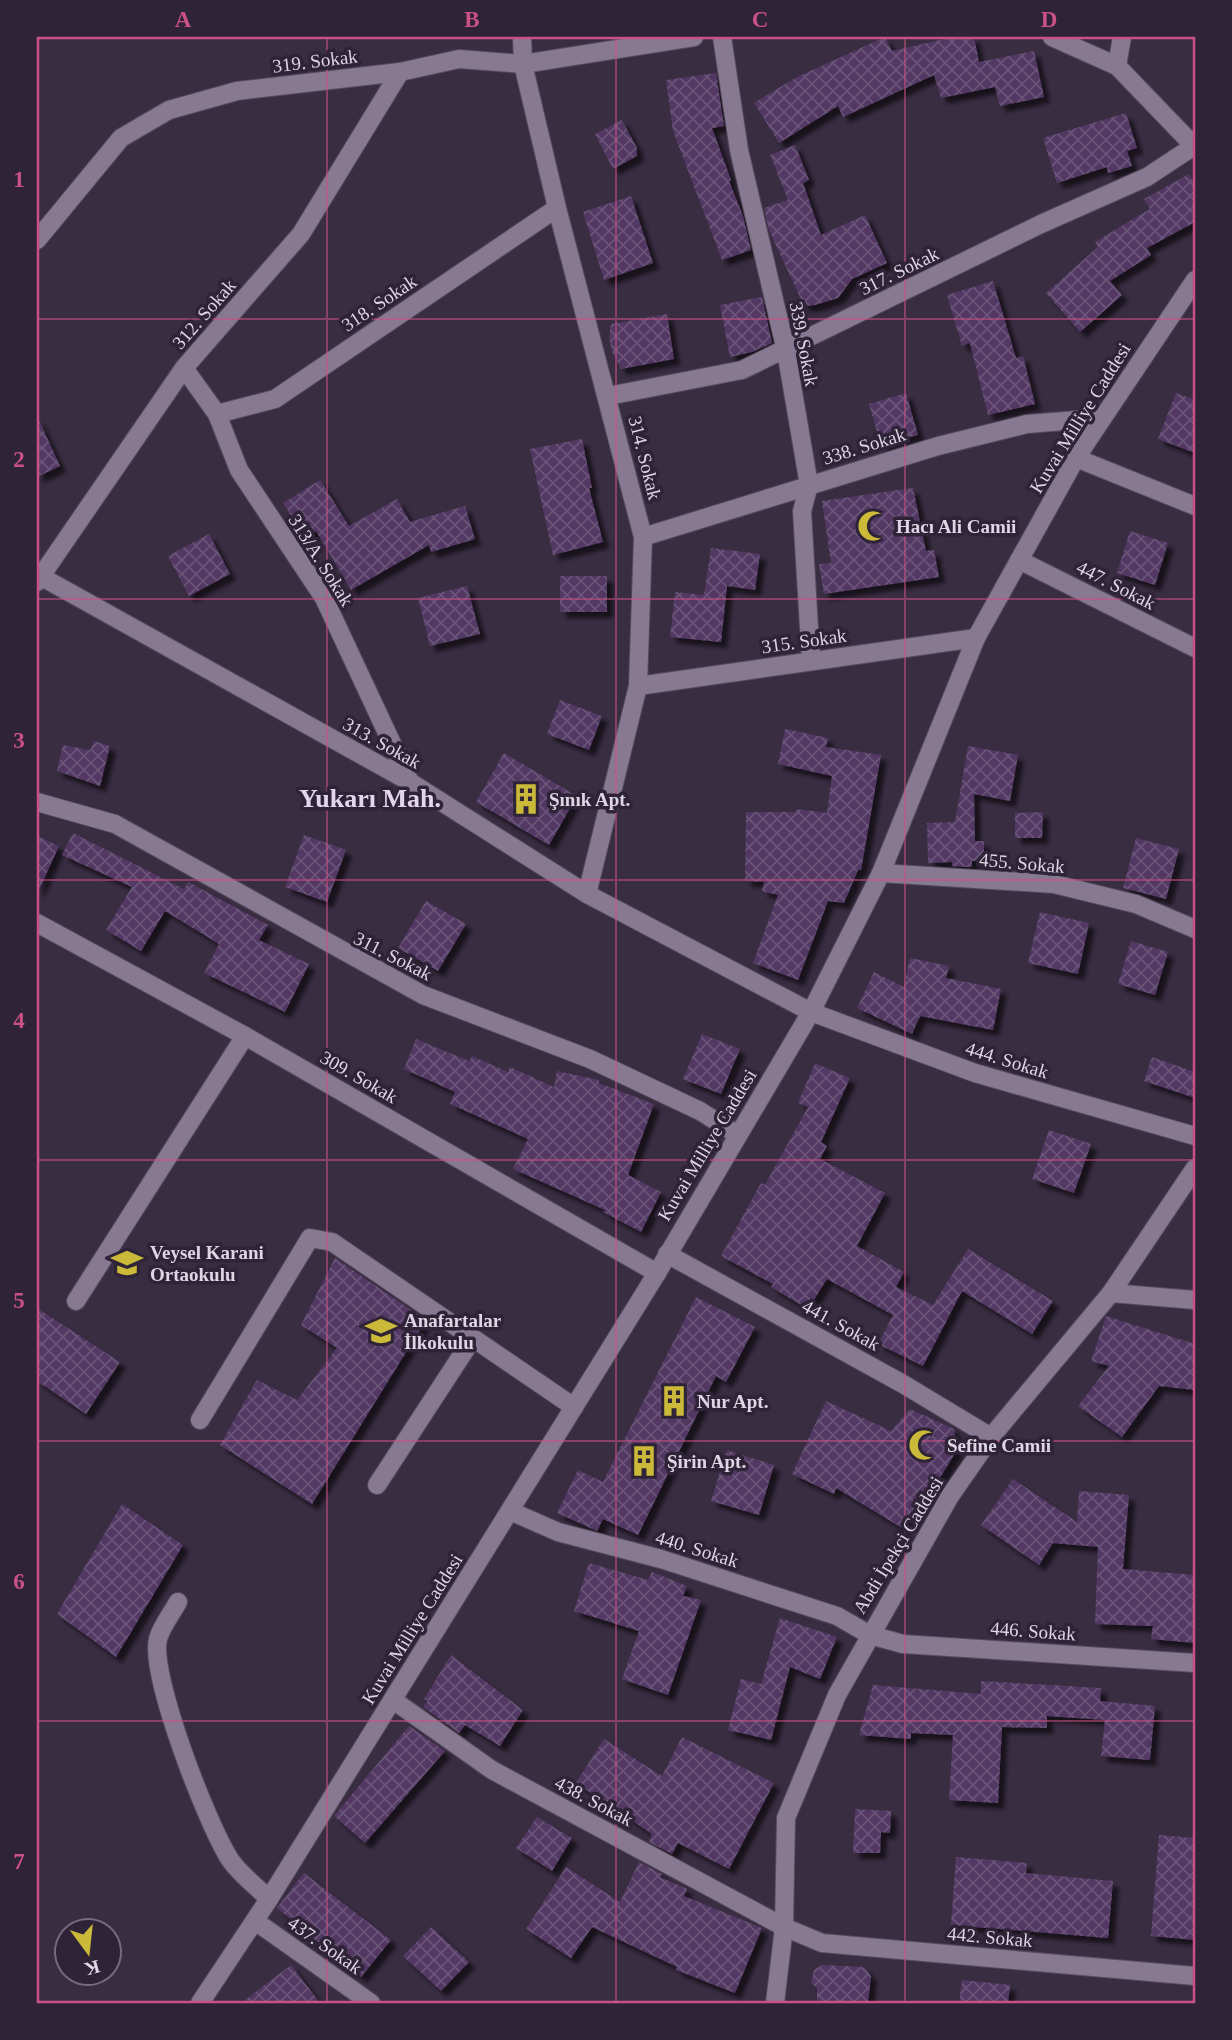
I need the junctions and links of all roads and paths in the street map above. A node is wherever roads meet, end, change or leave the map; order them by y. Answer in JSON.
{"nodes":[{"id":1,"x":522,"y":37,"type":"edge"},
{"id":2,"x":694,"y":37,"type":"edge"},
{"id":3,"x":722,"y":37,"type":"edge"},
{"id":4,"x":1052,"y":37,"type":"edge"},
{"id":5,"x":1122,"y":37,"type":"edge"},
{"id":6,"x":523,"y":64,"type":"junction"},
{"id":7,"x":1117,"y":66,"type":"junction"},
{"id":8,"x":400,"y":72,"type":"junction"},
{"id":9,"x":1195,"y":146,"type":"edge"},
{"id":10,"x":557,"y":208,"type":"junction"},
{"id":11,"x":37,"y":240,"type":"edge"},
{"id":12,"x":1195,"y":280,"type":"edge"},
{"id":13,"x":786,"y":351,"type":"junction"},
{"id":14,"x":184,"y":368,"type":"junction"},
{"id":15,"x":608,"y":396,"type":"junction"},
{"id":16,"x":217,"y":414,"type":"junction"},
{"id":17,"x":1102,"y":418,"type":"junction"},
{"id":18,"x":1076,"y":458,"type":"junction"},
{"id":19,"x":809,"y":485,"type":"junction"},
{"id":20,"x":1195,"y":506,"type":"edge"},
{"id":21,"x":643,"y":537,"type":"junction"},
{"id":22,"x":1018,"y":560,"type":"junction"},
{"id":23,"x":39,"y":579,"type":"edge"},
{"id":24,"x":976,"y":638,"type":"junction"},
{"id":25,"x":1195,"y":648,"type":"edge"},
{"id":26,"x":811,"y":661,"type":"junction"},
{"id":27,"x":638,"y":686,"type":"junction"},
{"id":28,"x":410,"y":782,"type":"junction"},
{"id":29,"x":37,"y":802,"type":"edge"},
{"id":30,"x":881,"y":873,"type":"junction"},
{"id":31,"x":587,"y":894,"type":"junction"},
{"id":32,"x":37,"y":923,"type":"edge"},
{"id":33,"x":1195,"y":929,"type":"edge"},
{"id":34,"x":811,"y":1012,"type":"junction"},
{"id":35,"x":245,"y":1036,"type":"junction"},
{"id":36,"x":738,"y":1135,"type":"junction"},
{"id":37,"x":1195,"y":1136,"type":"edge"},
{"id":38,"x":1195,"y":1168,"type":"edge"},
{"id":39,"x":667,"y":1254,"type":"junction"},
{"id":40,"x":657,"y":1273,"type":"junction"},
{"id":41,"x":1111,"y":1293,"type":"junction"},
{"id":42,"x":1195,"y":1300,"type":"edge"},
{"id":43,"x":76,"y":1301,"type":"dead end"},
{"id":44,"x":473,"y":1338,"type":"junction"},
{"id":45,"x":574,"y":1407,"type":"junction"},
{"id":46,"x":201,"y":1420,"type":"dead end"},
{"id":47,"x":991,"y":1437,"type":"junction"},
{"id":48,"x":377,"y":1485,"type":"dead end"},
{"id":49,"x":510,"y":1511,"type":"junction"},
{"id":50,"x":178,"y":1602,"type":"dead end"},
{"id":51,"x":870,"y":1635,"type":"junction"},
{"id":52,"x":1195,"y":1663,"type":"edge"},
{"id":53,"x":393,"y":1700,"type":"junction"},
{"id":54,"x":269,"y":1899,"type":"junction"},
{"id":55,"x":255,"y":1921,"type":"junction"},
{"id":56,"x":784,"y":1927,"type":"junction"},
{"id":57,"x":1195,"y":1976,"type":"edge"},
{"id":58,"x":200,"y":2003,"type":"edge"},
{"id":59,"x":372,"y":2003,"type":"edge"},
{"id":60,"x":775,"y":2003,"type":"edge"}],
"edges":[{"from":1,"to":6,"type":"street","name":"314. Sokak"},
{"from":2,"to":6,"type":"street","name":"319. Sokak"},
{"from":3,"to":13,"type":"street","name":"339. Sokak"},
{"from":4,"to":7,"type":"street"},
{"from":5,"to":7,"type":"street"},
{"from":6,"to":8,"type":"street","name":"319. Sokak"},
{"from":6,"to":10,"type":"street","name":"314. Sokak"},
{"from":7,"to":9,"type":"street"},
{"from":8,"to":11,"type":"street","name":"319. Sokak"},
{"from":8,"to":14,"type":"street","name":"312. Sokak"},
{"from":9,"to":13,"type":"street","name":"317. Sokak"},
{"from":10,"to":15,"type":"street","name":"314. Sokak"},
{"from":10,"to":16,"type":"street","name":"318. Sokak"},
{"from":12,"to":17,"type":"street","name":"Kuvai Milliye Caddesi"},
{"from":13,"to":15,"type":"street","name":"317. Sokak"},
{"from":13,"to":19,"type":"street","name":"339. Sokak"},
{"from":14,"to":16,"type":"street","name":"313/A. Sokak"},
{"from":14,"to":23,"type":"street","name":"312. Sokak"},
{"from":15,"to":21,"type":"street","name":"314. Sokak"},
{"from":16,"to":28,"type":"street","name":"313/A. Sokak"},
{"from":17,"to":18,"type":"street","name":"Kuvai Milliye Caddesi"},
{"from":17,"to":19,"type":"street","name":"338. Sokak"},
{"from":18,"to":20,"type":"street"},
{"from":18,"to":22,"type":"street","name":"Kuvai Milliye Caddesi"},
{"from":19,"to":21,"type":"street","name":"338. Sokak"},
{"from":19,"to":26,"type":"street","name":"339. Sokak"},
{"from":21,"to":27,"type":"street","name":"314. Sokak"},
{"from":22,"to":24,"type":"street","name":"Kuvai Milliye Caddesi"},
{"from":22,"to":25,"type":"street","name":"447. Sokak"},
{"from":23,"to":28,"type":"street","name":"313. Sokak"},
{"from":24,"to":26,"type":"street","name":"315. Sokak"},
{"from":24,"to":30,"type":"street","name":"Kuvai Milliye Caddesi"},
{"from":26,"to":27,"type":"street","name":"315. Sokak"},
{"from":27,"to":31,"type":"street","name":"314. Sokak"},
{"from":28,"to":31,"type":"street","name":"313. Sokak"},
{"from":29,"to":36,"type":"street","name":"311. Sokak"},
{"from":30,"to":33,"type":"street","name":"455. Sokak"},
{"from":30,"to":34,"type":"street","name":"Kuvai Milliye Caddesi"},
{"from":31,"to":34,"type":"street","name":"313. Sokak"},
{"from":32,"to":35,"type":"street","name":"309. Sokak"},
{"from":34,"to":36,"type":"street","name":"Kuvai Milliye Caddesi"},
{"from":34,"to":37,"type":"street","name":"444. Sokak"},
{"from":35,"to":40,"type":"street","name":"309. Sokak"},
{"from":35,"to":43,"type":"street"},
{"from":36,"to":39,"type":"street","name":"Kuvai Milliye Caddesi"},
{"from":38,"to":41,"type":"street","name":"Abdi İpekçi Caddesi"},
{"from":39,"to":40,"type":"street","name":"Kuvai Milliye Caddesi"},
{"from":39,"to":47,"type":"street","name":"441. Sokak"},
{"from":40,"to":45,"type":"street","name":"Kuvai Milliye Caddesi"},
{"from":41,"to":42,"type":"street"},
{"from":41,"to":47,"type":"street","name":"Abdi İpekçi Caddesi"},
{"from":44,"to":45,"type":"street"},
{"from":44,"to":46,"type":"street"},
{"from":44,"to":48,"type":"street"},
{"from":45,"to":49,"type":"street","name":"Kuvai Milliye Caddesi"},
{"from":47,"to":51,"type":"street","name":"Abdi İpekçi Caddesi"},
{"from":49,"to":51,"type":"street","name":"440. Sokak"},
{"from":49,"to":53,"type":"street","name":"Kuvai Milliye Caddesi"},
{"from":50,"to":54,"type":"street"},
{"from":51,"to":52,"type":"street","name":"446. Sokak"},
{"from":51,"to":56,"type":"street","name":"Abdi İpekçi Caddesi"},
{"from":53,"to":54,"type":"street","name":"Kuvai Milliye Caddesi"},
{"from":53,"to":56,"type":"street","name":"438. Sokak"},
{"from":54,"to":55,"type":"street","name":"Kuvai Milliye Caddesi"},
{"from":55,"to":58,"type":"street","name":"Kuvai Milliye Caddesi"},
{"from":55,"to":59,"type":"street","name":"437. Sokak"},
{"from":56,"to":57,"type":"street","name":"442. Sokak"},
{"from":56,"to":60,"type":"street","name":"Abdi İpekçi Caddesi"}]}
